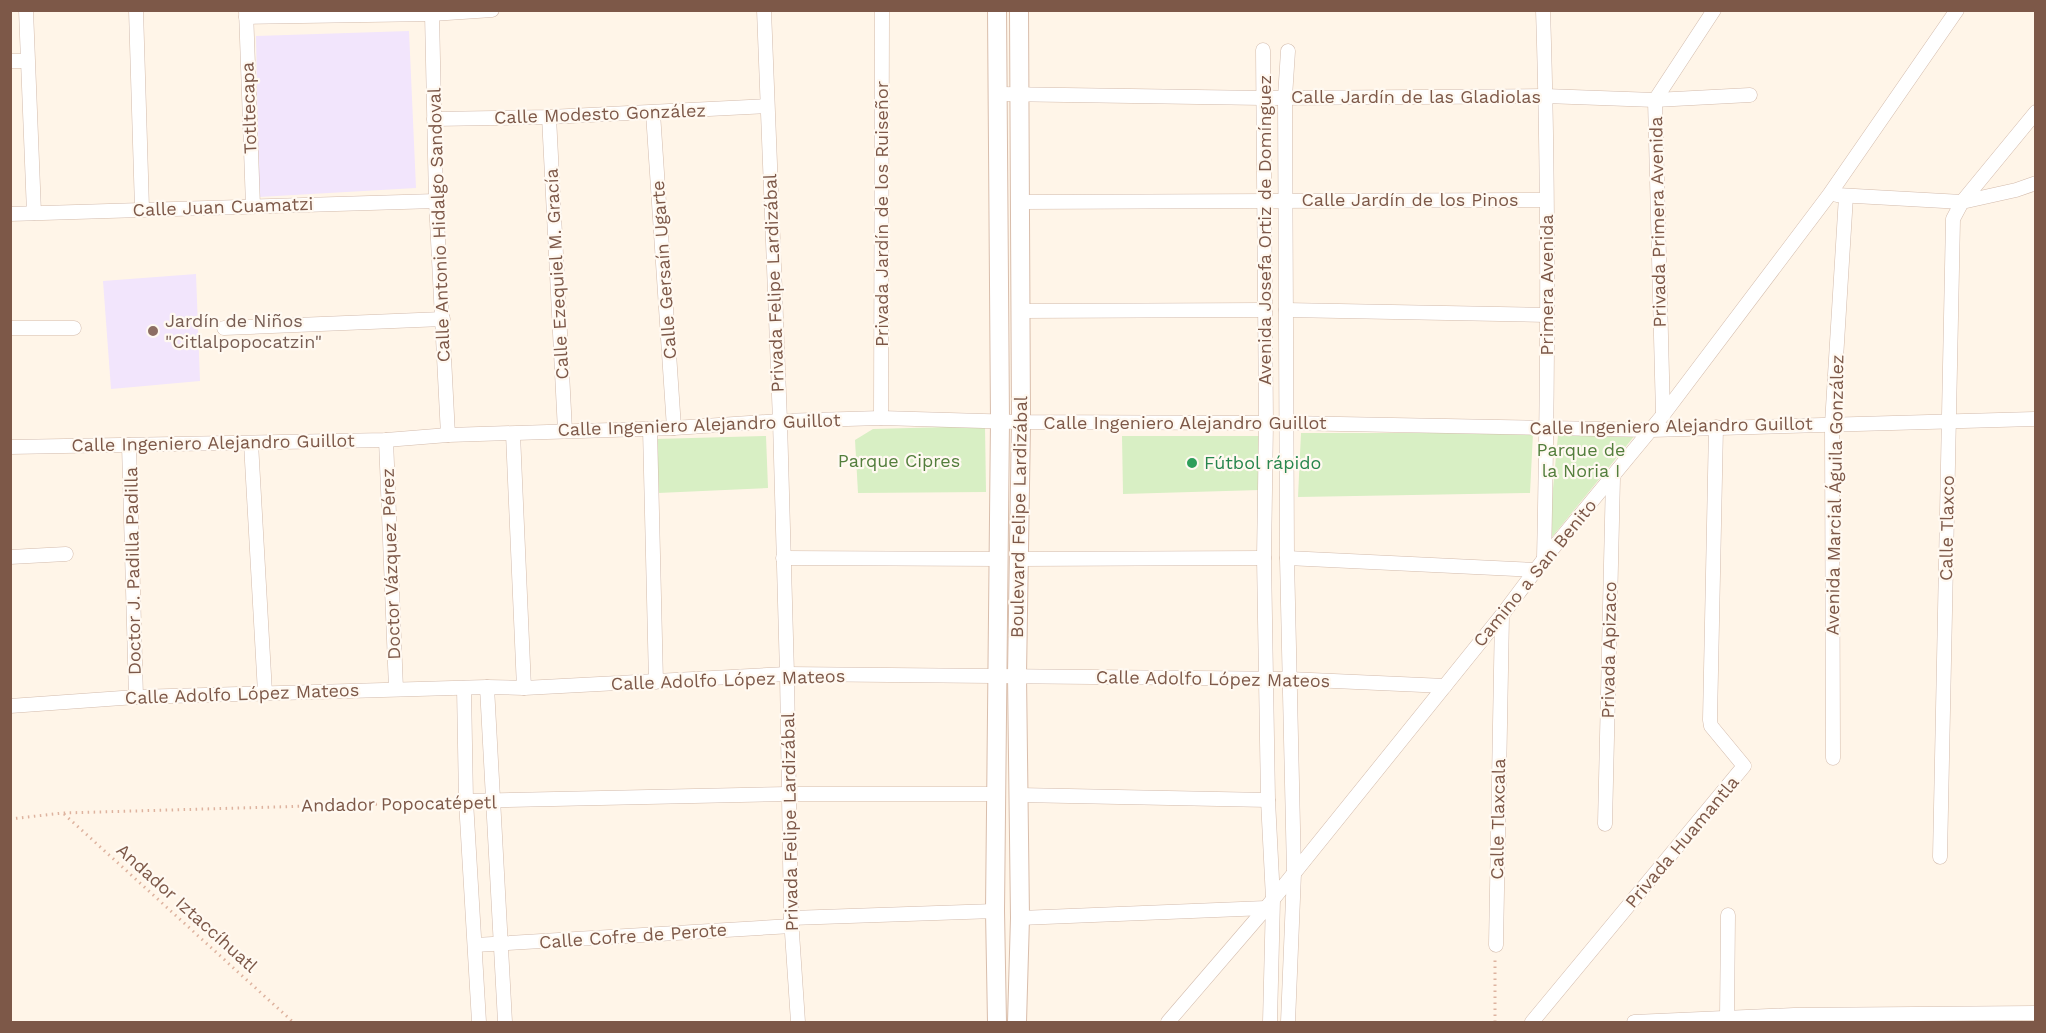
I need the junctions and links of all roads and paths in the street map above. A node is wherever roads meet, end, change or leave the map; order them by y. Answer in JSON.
{"nodes":[{"id":1,"x":26,"y":10,"type":"edge"},
{"id":2,"x":136,"y":10,"type":"edge"},
{"id":3,"x":492,"y":10,"type":"edge"},
{"id":4,"x":764,"y":10,"type":"edge"},
{"id":5,"x":882,"y":10,"type":"edge"},
{"id":6,"x":997,"y":10,"type":"edge"},
{"id":7,"x":1019,"y":10,"type":"edge"},
{"id":8,"x":1543,"y":10,"type":"edge"},
{"id":9,"x":1714,"y":10,"type":"edge"},
{"id":10,"x":1957,"y":10,"type":"edge"},
{"id":11,"x":246,"y":14,"type":"edge"},
{"id":12,"x":432,"y":14,"type":"junction"},
{"id":13,"x":1263,"y":50,"type":"dead end"},
{"id":14,"x":1288,"y":51,"type":"dead end"},
{"id":15,"x":10,"y":61,"type":"edge"},
{"id":16,"x":27,"y":61,"type":"junction"},
{"id":17,"x":996,"y":94,"type":"junction"},
{"id":18,"x":1018,"y":94,"type":"junction"},
{"id":19,"x":1750,"y":95,"type":"dead end"},
{"id":20,"x":1545,"y":96,"type":"junction"},
{"id":21,"x":1285,"y":97,"type":"junction"},
{"id":22,"x":1263,"y":98,"type":"junction"},
{"id":23,"x":1655,"y":100,"type":"junction"},
{"id":24,"x":767,"y":106,"type":"junction"},
{"id":25,"x":653,"y":112,"type":"junction"},
{"id":26,"x":2036,"y":112,"type":"edge"},
{"id":27,"x":549,"y":117,"type":"junction"},
{"id":28,"x":434,"y":120,"type":"junction"},
{"id":29,"x":2036,"y":183,"type":"edge"},
{"id":30,"x":1829,"y":195,"type":"junction"},
{"id":31,"x":1846,"y":196,"type":"junction"},
{"id":32,"x":1264,"y":200,"type":"junction"},
{"id":33,"x":1546,"y":200,"type":"junction"},
{"id":34,"x":436,"y":201,"type":"junction"},
{"id":35,"x":1286,"y":201,"type":"junction"},
{"id":36,"x":1021,"y":202,"type":"junction"},
{"id":37,"x":1962,"y":202,"type":"junction"},
{"id":38,"x":253,"y":206,"type":"junction"},
{"id":39,"x":142,"y":209,"type":"junction"},
{"id":40,"x":34,"y":213,"type":"junction"},
{"id":41,"x":10,"y":214,"type":"edge"},
{"id":42,"x":1265,"y":310,"type":"junction"},
{"id":43,"x":1287,"y":310,"type":"junction"},
{"id":44,"x":1020,"y":311,"type":"junction"},
{"id":45,"x":1546,"y":315,"type":"junction"},
{"id":46,"x":443,"y":319,"type":"junction"},
{"id":47,"x":10,"y":328,"type":"edge"},
{"id":48,"x":74,"y":328,"type":"dead end"},
{"id":49,"x":224,"y":328,"type":"dead end"},
{"id":50,"x":1663,"y":415,"type":"junction"},
{"id":51,"x":882,"y":418,"type":"junction"},
{"id":52,"x":2036,"y":419,"type":"edge"},
{"id":53,"x":780,"y":421,"type":"junction"},
{"id":54,"x":1000,"y":421,"type":"junction"},
{"id":55,"x":1949,"y":421,"type":"junction"},
{"id":56,"x":1021,"y":422,"type":"junction"},
{"id":57,"x":1266,"y":423,"type":"junction"},
{"id":58,"x":1287,"y":423,"type":"junction"},
{"id":59,"x":1832,"y":424,"type":"junction"},
{"id":60,"x":1716,"y":427,"type":"junction"},
{"id":61,"x":674,"y":428,"type":"junction"},
{"id":62,"x":1547,"y":428,"type":"junction"},
{"id":63,"x":650,"y":429,"type":"junction"},
{"id":64,"x":1651,"y":430,"type":"junction"},
{"id":65,"x":565,"y":431,"type":"junction"},
{"id":66,"x":513,"y":434,"type":"junction"},
{"id":67,"x":448,"y":435,"type":"junction"},
{"id":68,"x":386,"y":440,"type":"junction"},
{"id":69,"x":251,"y":443,"type":"junction"},
{"id":70,"x":129,"y":445,"type":"junction"},
{"id":71,"x":10,"y":447,"type":"edge"},
{"id":72,"x":1613,"y":477,"type":"junction"},
{"id":73,"x":66,"y":554,"type":"dead end"},
{"id":74,"x":10,"y":557,"type":"edge"},
{"id":75,"x":783,"y":558,"type":"junction"},
{"id":76,"x":1264,"y":558,"type":"junction"},
{"id":77,"x":1287,"y":558,"type":"junction"},
{"id":78,"x":999,"y":559,"type":"junction"},
{"id":79,"x":1018,"y":559,"type":"junction"},
{"id":80,"x":1540,"y":564,"type":"junction"},
{"id":81,"x":1502,"y":615,"type":"junction"},
{"id":82,"x":788,"y":674,"type":"junction"},
{"id":83,"x":1017,"y":675,"type":"junction"},
{"id":84,"x":996,"y":676,"type":"junction"},
{"id":85,"x":1289,"y":678,"type":"junction"},
{"id":86,"x":1266,"y":679,"type":"junction"},
{"id":87,"x":656,"y":682,"type":"junction"},
{"id":88,"x":1445,"y":686,"type":"junction"},
{"id":89,"x":487,"y":687,"type":"junction"},
{"id":90,"x":464,"y":688,"type":"junction"},
{"id":91,"x":524,"y":688,"type":"junction"},
{"id":92,"x":396,"y":689,"type":"junction"},
{"id":93,"x":265,"y":693,"type":"junction"},
{"id":94,"x":136,"y":697,"type":"junction"},
{"id":95,"x":10,"y":706,"type":"edge"},
{"id":96,"x":1833,"y":758,"type":"dead end"},
{"id":97,"x":788,"y":794,"type":"junction"},
{"id":98,"x":996,"y":794,"type":"junction"},
{"id":99,"x":1019,"y":795,"type":"junction"},
{"id":100,"x":1268,"y":800,"type":"junction"},
{"id":101,"x":466,"y":801,"type":"junction"},
{"id":102,"x":494,"y":801,"type":"junction"},
{"id":103,"x":63,"y":813,"type":"junction"},
{"id":104,"x":10,"y":819,"type":"edge"},
{"id":105,"x":1605,"y":824,"type":"dead end"},
{"id":106,"x":1940,"y":857,"type":"dead end"},
{"id":107,"x":1294,"y":873,"type":"junction"},
{"id":108,"x":1270,"y":904,"type":"junction"},
{"id":109,"x":995,"y":911,"type":"junction"},
{"id":110,"x":1728,"y":915,"type":"dead end"},
{"id":111,"x":1020,"y":918,"type":"junction"},
{"id":112,"x":791,"y":922,"type":"junction"},
{"id":113,"x":502,"y":944,"type":"junction"},
{"id":114,"x":475,"y":945,"type":"junction"},
{"id":115,"x":1496,"y":945,"type":"joint"},
{"id":116,"x":2036,"y":1013,"type":"edge"},
{"id":117,"x":1727,"y":1018,"type":"junction"},
{"id":118,"x":1794,"y":1019,"type":"edge"},
{"id":119,"x":293,"y":1023,"type":"edge"},
{"id":120,"x":479,"y":1023,"type":"edge"},
{"id":121,"x":505,"y":1023,"type":"edge"},
{"id":122,"x":798,"y":1023,"type":"edge"},
{"id":123,"x":997,"y":1023,"type":"edge"},
{"id":124,"x":1017,"y":1023,"type":"edge"},
{"id":125,"x":1168,"y":1023,"type":"edge"},
{"id":126,"x":1270,"y":1023,"type":"edge"},
{"id":127,"x":1288,"y":1023,"type":"edge"},
{"id":128,"x":1495,"y":1023,"type":"edge"},
{"id":129,"x":1532,"y":1023,"type":"edge"},
{"id":130,"x":1634,"y":1023,"type":"edge"}],
"edges":[{"from":1,"to":16,"type":"street"},
{"from":2,"to":39,"type":"street"},
{"from":3,"to":12,"type":"street"},
{"from":4,"to":24,"type":"street","name":"Privada Felipe Lardizábal"},
{"from":5,"to":51,"type":"street","name":"Privada Jardín de los Ruiseñor"},
{"from":6,"to":17,"type":"main road","name":"Boulevard Felipe Lardizábal"},
{"from":7,"to":18,"type":"main road","name":"Boulevard Felipe Lardizábal"},
{"from":8,"to":20,"type":"street","name":"Primera Avenida"},
{"from":9,"to":23,"type":"street","name":"Privada Primera Avenida"},
{"from":10,"to":30,"type":"street"},
{"from":11,"to":12,"type":"street"},
{"from":11,"to":38,"type":"street","name":"Totltecapa"},
{"from":12,"to":28,"type":"street","name":"Calle Antonio Hidalgo Sandoval"},
{"from":13,"to":22,"type":"street","name":"Avenida Josefa Ortiz de Domínguez"},
{"from":14,"to":21,"type":"street","name":"Avenida Josefa Ortiz de Domínguez"},
{"from":15,"to":16,"type":"street"},
{"from":16,"to":40,"type":"street"},
{"from":17,"to":18,"type":"street","name":"Calle Jardín de las Gladiolas"},
{"from":17,"to":54,"type":"main road","name":"Boulevard Felipe Lardizábal"},
{"from":18,"to":22,"type":"street","name":"Calle Jardín de las Gladiolas"},
{"from":18,"to":36,"type":"main road","name":"Boulevard Felipe Lardizábal"},
{"from":19,"to":23,"type":"street","name":"Calle Jardín de las Gladiolas"},
{"from":20,"to":21,"type":"street","name":"Calle Jardín de las Gladiolas"},
{"from":20,"to":23,"type":"street","name":"Calle Jardín de las Gladiolas"},
{"from":20,"to":33,"type":"street","name":"Primera Avenida"},
{"from":21,"to":22,"type":"street","name":"Calle Jardín de las Gladiolas"},
{"from":21,"to":35,"type":"street","name":"Avenida Josefa Ortiz de Domínguez"},
{"from":22,"to":32,"type":"street","name":"Avenida Josefa Ortiz de Domínguez"},
{"from":23,"to":50,"type":"street","name":"Privada Primera Avenida"},
{"from":24,"to":25,"type":"street","name":"Calle Modesto González"},
{"from":24,"to":53,"type":"street","name":"Privada Felipe Lardizábal"},
{"from":25,"to":27,"type":"street","name":"Calle Modesto González"},
{"from":25,"to":61,"type":"street","name":"Calle Gersaín Ugarte"},
{"from":26,"to":37,"type":"street"},
{"from":27,"to":28,"type":"street","name":"Calle Modesto González"},
{"from":27,"to":65,"type":"street","name":"Calle Ezequiel M. Gracía"},
{"from":28,"to":34,"type":"street","name":"Calle Antonio Hidalgo Sandoval"},
{"from":29,"to":37,"type":"street"},
{"from":30,"to":31,"type":"street"},
{"from":30,"to":50,"type":"street","name":"Camino a San Benito"},
{"from":31,"to":37,"type":"street"},
{"from":31,"to":59,"type":"street","name":"Avenida Marcial Águila González"},
{"from":32,"to":35,"type":"street","name":"Calle Jardín de los Pinos"},
{"from":32,"to":36,"type":"street","name":"Calle Jardín de los Pinos"},
{"from":32,"to":42,"type":"street","name":"Avenida Josefa Ortiz de Domínguez"},
{"from":33,"to":35,"type":"street","name":"Calle Jardín de los Pinos"},
{"from":33,"to":45,"type":"street","name":"Primera Avenida"},
{"from":34,"to":38,"type":"street","name":"Calle Juan Cuamatzi"},
{"from":34,"to":46,"type":"street","name":"Calle Antonio Hidalgo Sandoval"},
{"from":35,"to":43,"type":"street","name":"Avenida Josefa Ortiz de Domínguez"},
{"from":36,"to":44,"type":"main road","name":"Boulevard Felipe Lardizábal"},
{"from":37,"to":55,"type":"street","name":"Calle Tlaxco"},
{"from":38,"to":39,"type":"street","name":"Calle Juan Cuamatzi"},
{"from":39,"to":40,"type":"street","name":"Calle Juan Cuamatzi"},
{"from":40,"to":41,"type":"street","name":"Calle Juan Cuamatzi"},
{"from":42,"to":44,"type":"street"},
{"from":42,"to":57,"type":"street","name":"Avenida Josefa Ortiz de Domínguez"},
{"from":43,"to":45,"type":"street"},
{"from":43,"to":58,"type":"street","name":"Avenida Josefa Ortiz de Domínguez"},
{"from":44,"to":56,"type":"main road","name":"Boulevard Felipe Lardizábal"},
{"from":45,"to":62,"type":"street","name":"Primera Avenida"},
{"from":46,"to":49,"type":"street"},
{"from":46,"to":67,"type":"street","name":"Calle Antonio Hidalgo Sandoval"},
{"from":47,"to":48,"type":"street"},
{"from":50,"to":64,"type":"street","name":"Camino a San Benito"},
{"from":51,"to":53,"type":"street","name":"Calle Ingeniero Alejandro Guillot"},
{"from":51,"to":54,"type":"street","name":"Calle Ingeniero Alejandro Guillot"},
{"from":52,"to":55,"type":"street","name":"Calle Ingeniero Alejandro Guillot"},
{"from":53,"to":61,"type":"street","name":"Calle Ingeniero Alejandro Guillot"},
{"from":53,"to":75,"type":"street","name":"Privada Felipe Lardizábal"},
{"from":54,"to":56,"type":"street","name":"Calle Ingeniero Alejandro Guillot"},
{"from":54,"to":78,"type":"main road","name":"Boulevard Felipe Lardizábal"},
{"from":55,"to":59,"type":"street","name":"Calle Ingeniero Alejandro Guillot"},
{"from":55,"to":106,"type":"street","name":"Calle Tlaxco"},
{"from":56,"to":57,"type":"street","name":"Calle Ingeniero Alejandro Guillot"},
{"from":56,"to":79,"type":"main road","name":"Boulevard Felipe Lardizábal"},
{"from":57,"to":58,"type":"street","name":"Calle Ingeniero Alejandro Guillot"},
{"from":57,"to":76,"type":"street","name":"Avenida Josefa Ortiz de Domínguez"},
{"from":58,"to":62,"type":"street","name":"Calle Ingeniero Alejandro Guillot"},
{"from":58,"to":77,"type":"street","name":"Avenida Josefa Ortiz de Domínguez"},
{"from":59,"to":60,"type":"street","name":"Calle Ingeniero Alejandro Guillot"},
{"from":59,"to":96,"type":"street","name":"Avenida Marcial Águila González"},
{"from":60,"to":64,"type":"street","name":"Calle Ingeniero Alejandro Guillot"},
{"from":60,"to":129,"type":"street","name":"Privada Huamantla"},
{"from":61,"to":63,"type":"street","name":"Calle Ingeniero Alejandro Guillot"},
{"from":62,"to":64,"type":"street","name":"Calle Ingeniero Alejandro Guillot"},
{"from":62,"to":80,"type":"street","name":"Primera Avenida"},
{"from":63,"to":65,"type":"street","name":"Calle Ingeniero Alejandro Guillot"},
{"from":63,"to":87,"type":"street"},
{"from":64,"to":72,"type":"street","name":"Camino a San Benito"},
{"from":65,"to":66,"type":"street","name":"Calle Ingeniero Alejandro Guillot"},
{"from":66,"to":67,"type":"street","name":"Calle Ingeniero Alejandro Guillot"},
{"from":66,"to":91,"type":"street"},
{"from":67,"to":68,"type":"street","name":"Calle Ingeniero Alejandro Guillot"},
{"from":68,"to":69,"type":"street","name":"Calle Ingeniero Alejandro Guillot"},
{"from":68,"to":92,"type":"street","name":"Doctor Vázquez Pérez"},
{"from":69,"to":70,"type":"street","name":"Calle Ingeniero Alejandro Guillot"},
{"from":69,"to":93,"type":"street"},
{"from":70,"to":71,"type":"street","name":"Calle Ingeniero Alejandro Guillot"},
{"from":70,"to":94,"type":"street","name":"Doctor J. Padilla Padilla"},
{"from":72,"to":80,"type":"street","name":"Camino a San Benito"},
{"from":72,"to":105,"type":"street","name":"Privada Apizaco"},
{"from":73,"to":74,"type":"street"},
{"from":75,"to":78,"type":"street"},
{"from":75,"to":82,"type":"street","name":"Privada Felipe Lardizábal"},
{"from":76,"to":79,"type":"street"},
{"from":76,"to":86,"type":"street","name":"Avenida Josefa Ortiz de Domínguez"},
{"from":77,"to":80,"type":"street"},
{"from":77,"to":85,"type":"street","name":"Avenida Josefa Ortiz de Domínguez"},
{"from":78,"to":84,"type":"main road","name":"Boulevard Felipe Lardizábal"},
{"from":79,"to":83,"type":"main road","name":"Boulevard Felipe Lardizábal"},
{"from":80,"to":81,"type":"street","name":"Camino a San Benito"},
{"from":81,"to":88,"type":"street","name":"Camino a San Benito"},
{"from":81,"to":115,"type":"street","name":"Calle Tlaxcala"},
{"from":82,"to":84,"type":"street","name":"Calle Adolfo López Mateos"},
{"from":82,"to":87,"type":"street","name":"Calle Adolfo López Mateos"},
{"from":82,"to":97,"type":"street","name":"Privada Felipe Lardizábal"},
{"from":83,"to":84,"type":"street","name":"Calle Adolfo López Mateos"},
{"from":83,"to":86,"type":"street","name":"Calle Adolfo López Mateos"},
{"from":83,"to":99,"type":"main road","name":"Boulevard Felipe Lardizábal"},
{"from":84,"to":98,"type":"main road","name":"Boulevard Felipe Lardizábal"},
{"from":85,"to":86,"type":"street","name":"Calle Adolfo López Mateos"},
{"from":85,"to":88,"type":"street","name":"Calle Adolfo López Mateos"},
{"from":85,"to":107,"type":"street","name":"Avenida Josefa Ortiz de Domínguez"},
{"from":86,"to":100,"type":"street","name":"Avenida Josefa Ortiz de Domínguez"},
{"from":87,"to":91,"type":"street","name":"Calle Adolfo López Mateos"},
{"from":88,"to":107,"type":"street","name":"Camino a San Benito"},
{"from":89,"to":90,"type":"street","name":"Calle Adolfo López Mateos"},
{"from":89,"to":91,"type":"street","name":"Calle Adolfo López Mateos"},
{"from":89,"to":102,"type":"street"},
{"from":90,"to":92,"type":"street","name":"Calle Adolfo López Mateos"},
{"from":90,"to":101,"type":"street"},
{"from":92,"to":93,"type":"street","name":"Calle Adolfo López Mateos"},
{"from":93,"to":94,"type":"street","name":"Calle Adolfo López Mateos"},
{"from":94,"to":95,"type":"street","name":"Calle Adolfo López Mateos"},
{"from":97,"to":98,"type":"street","name":"Andador Popocatépetl"},
{"from":97,"to":102,"type":"street","name":"Andador Popocatépetl"},
{"from":97,"to":112,"type":"street","name":"Privada Felipe Lardizábal"},
{"from":98,"to":109,"type":"main road","name":"Boulevard Felipe Lardizábal"},
{"from":99,"to":100,"type":"street"},
{"from":99,"to":111,"type":"main road","name":"Boulevard Felipe Lardizábal"},
{"from":100,"to":108,"type":"street","name":"Avenida Josefa Ortiz de Domínguez"},
{"from":101,"to":102,"type":"street","name":"Andador Popocatépetl"},
{"from":101,"to":103,"type":"path","name":"Andador Popocatépetl"},
{"from":101,"to":114,"type":"street"},
{"from":102,"to":113,"type":"street"},
{"from":103,"to":104,"type":"path","name":"Andador Popocatépetl"},
{"from":103,"to":119,"type":"path","name":"Andador Iztaccíhuatl"},
{"from":107,"to":108,"type":"street","name":"Camino a San Benito"},
{"from":107,"to":127,"type":"street","name":"Avenida Josefa Ortiz de Domínguez"},
{"from":108,"to":111,"type":"street"},
{"from":108,"to":125,"type":"street","name":"Camino a San Benito"},
{"from":108,"to":126,"type":"street","name":"Avenida Josefa Ortiz de Domínguez"},
{"from":109,"to":112,"type":"street","name":"Calle Cofre de Perote"},
{"from":109,"to":123,"type":"main road","name":"Boulevard Felipe Lardizábal"},
{"from":110,"to":117,"type":"street"},
{"from":111,"to":124,"type":"main road","name":"Boulevard Felipe Lardizábal"},
{"from":112,"to":113,"type":"street","name":"Calle Cofre de Perote"},
{"from":112,"to":122,"type":"street","name":"Privada Felipe Lardizábal"},
{"from":113,"to":114,"type":"street","name":"Calle Cofre de Perote"},
{"from":113,"to":121,"type":"street"},
{"from":114,"to":120,"type":"street"},
{"from":115,"to":128,"type":"path"},
{"from":116,"to":118,"type":"street"},
{"from":117,"to":118,"type":"street"},
{"from":117,"to":130,"type":"street"}]}
